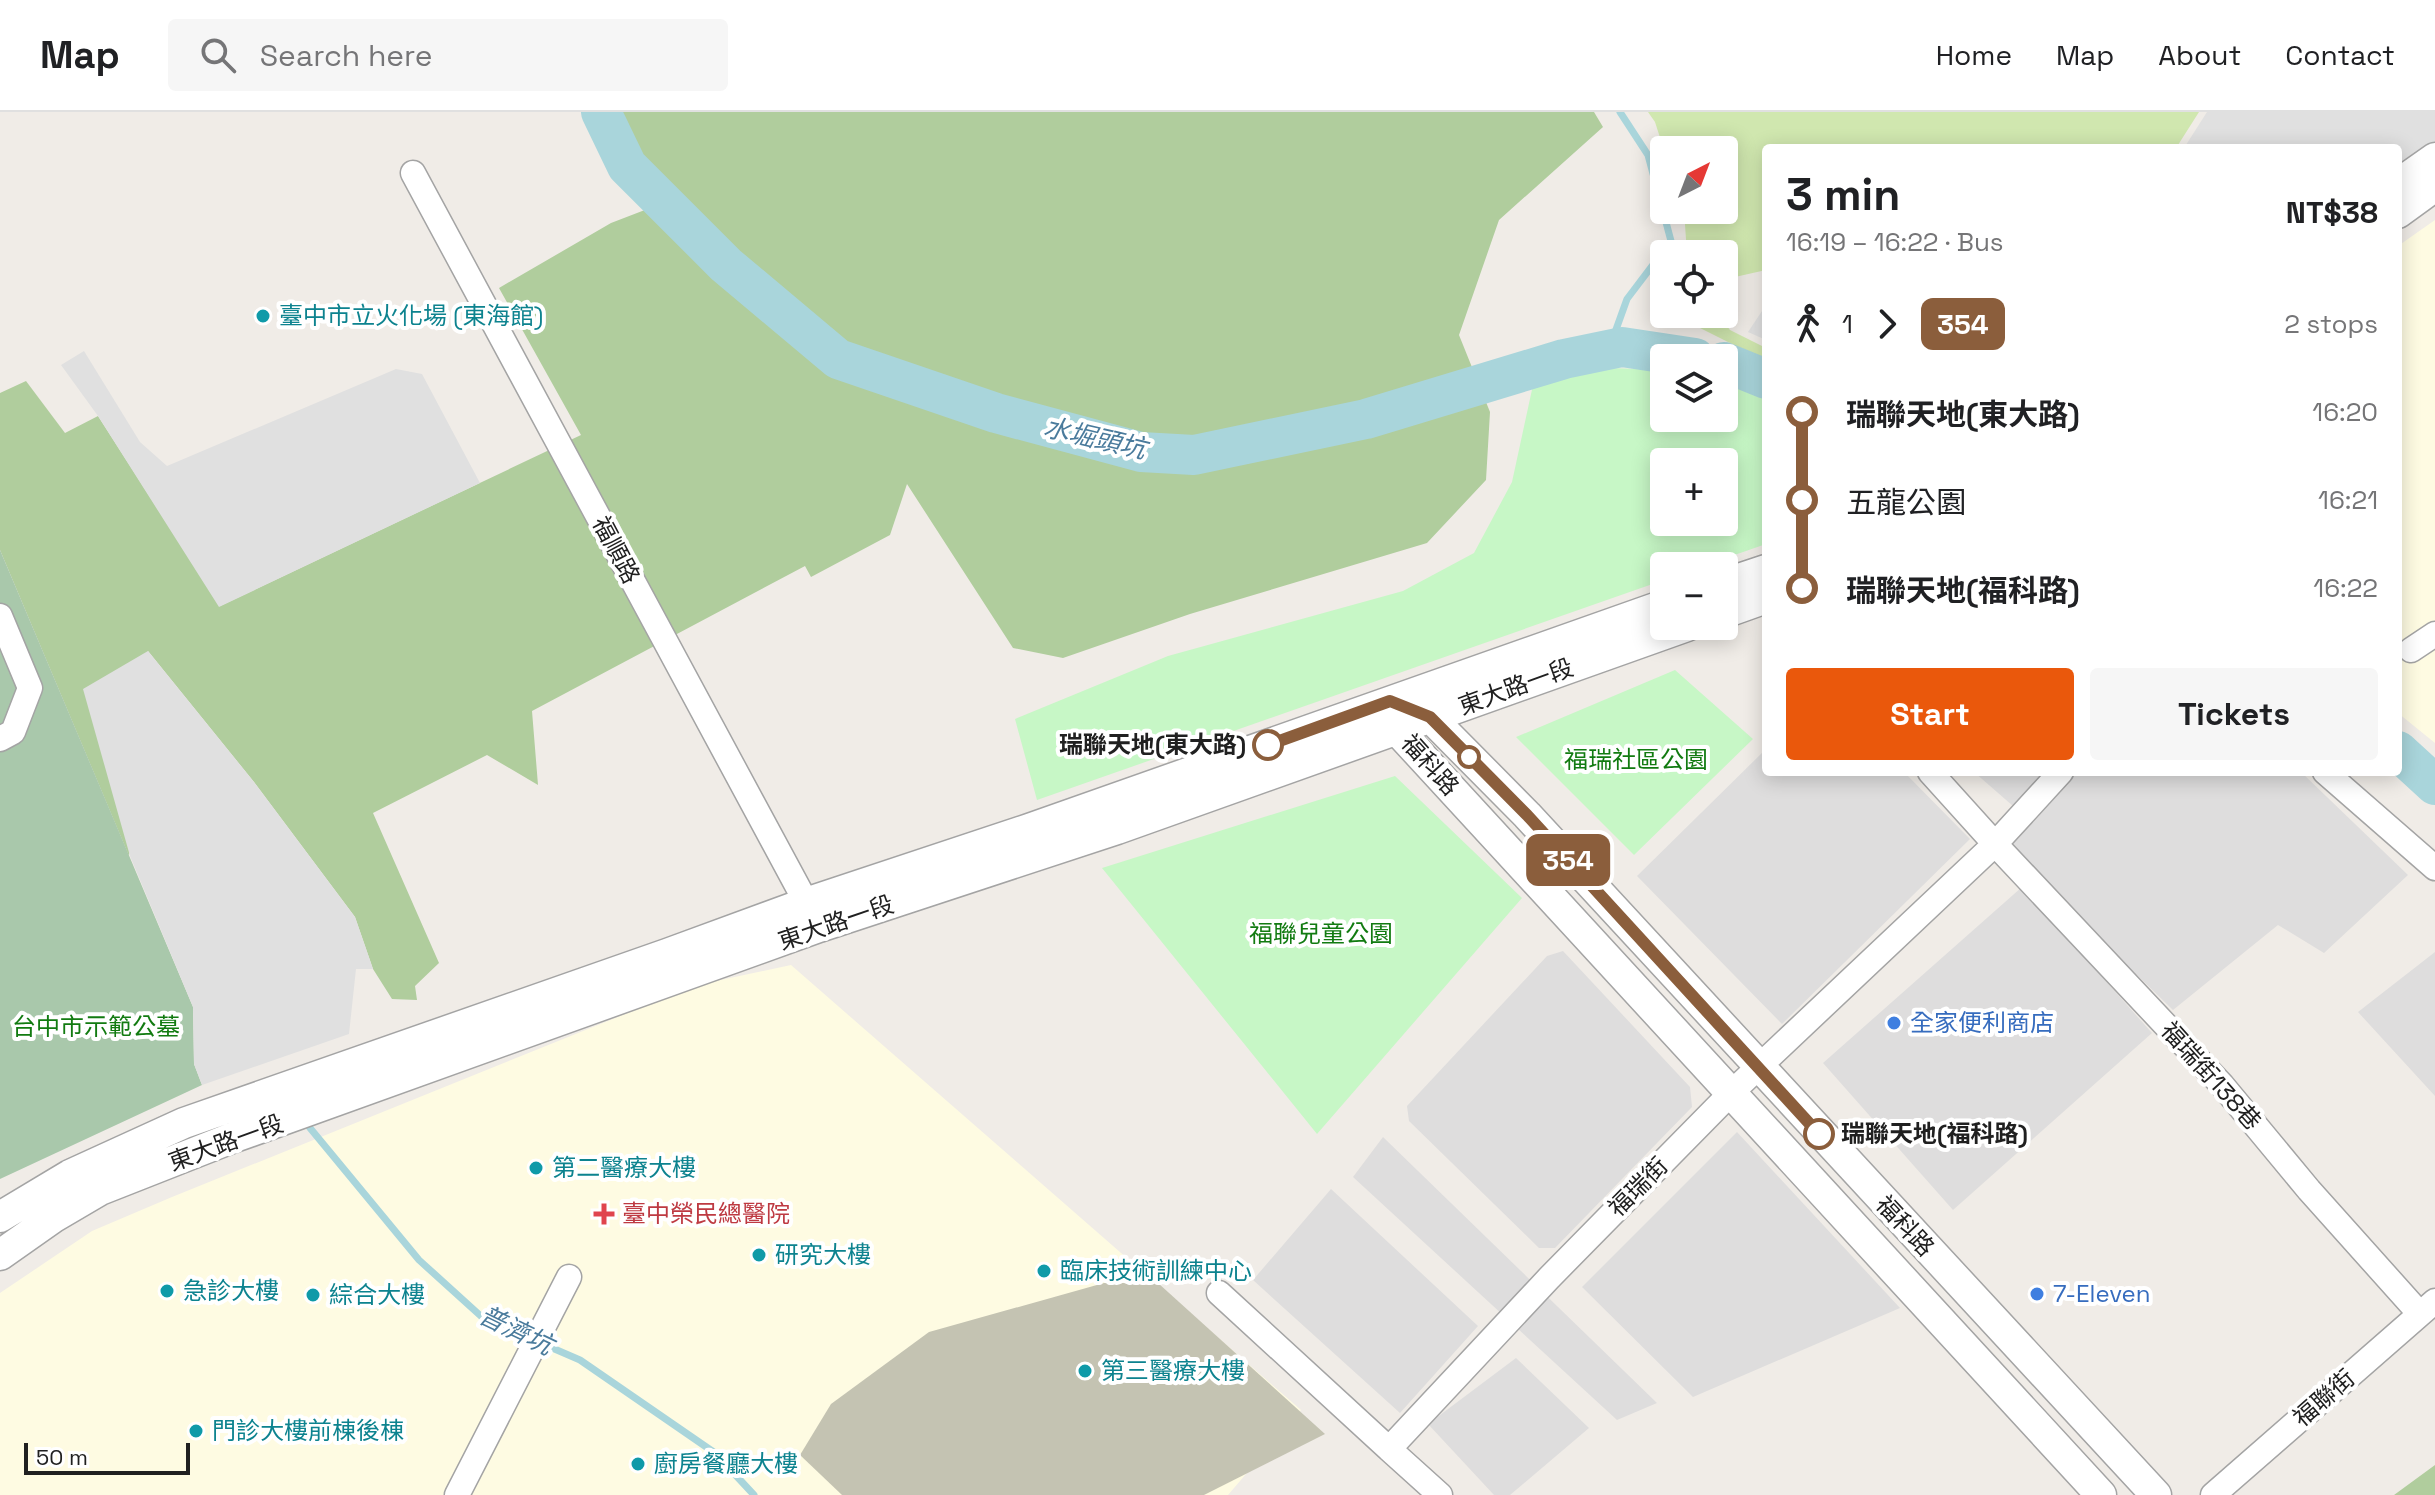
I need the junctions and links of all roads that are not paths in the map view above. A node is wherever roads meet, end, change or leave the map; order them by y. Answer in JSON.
{"nodes":[{"id":1,"x":2435,"y":158,"type":"edge"},
{"id":2,"x":413,"y":173,"type":"dead end"},
{"id":3,"x":2402,"y":181,"type":"edge"},
{"id":4,"x":2435,"y":186,"type":"edge"},
{"id":5,"x":2402,"y":210,"type":"edge"},
{"id":6,"x":1762,"y":571,"type":"edge"},
{"id":7,"x":1738,"y":579,"type":"edge"},
{"id":8,"x":1762,"y":599,"type":"edge"},
{"id":9,"x":1738,"y":608,"type":"edge"},
{"id":10,"x":1650,"y":610,"type":"edge"},
{"id":11,"x":0,"y":616,"type":"edge"},
{"id":12,"x":2435,"y":634,"type":"edge"},
{"id":13,"x":1650,"y":639,"type":"edge"},
{"id":14,"x":2411,"y":650,"type":"dead end"},
{"id":15,"x":1390,"y":701,"type":"junction"},
{"id":16,"x":1430,"y":717,"type":"junction"},
{"id":17,"x":1398,"y":731,"type":"junction"},
{"id":18,"x":0,"y":739,"type":"edge"},
{"id":19,"x":1934,"y":776,"type":"edge"},
{"id":20,"x":2057,"y":776,"type":"edge"},
{"id":21,"x":2330,"y":776,"type":"edge"},
{"id":22,"x":1995,"y":844,"type":"junction"},
{"id":23,"x":2435,"y":868,"type":"edge"},
{"id":24,"x":812,"y":915,"type":"junction"},
{"id":25,"x":671,"y":967,"type":"junction"},
{"id":26,"x":1758,"y":1067,"type":"junction"},
{"id":27,"x":1731,"y":1093,"type":"junction"},
{"id":28,"x":0,"y":1217,"type":"edge"},
{"id":29,"x":0,"y":1255,"type":"edge"},
{"id":30,"x":569,"y":1277,"type":"dead end"},
{"id":31,"x":1219,"y":1293,"type":"dead end"},
{"id":32,"x":2428,"y":1307,"type":"edge"},
{"id":33,"x":1389,"y":1449,"type":"junction"},
{"id":34,"x":457,"y":1495,"type":"edge"},
{"id":35,"x":1440,"y":1495,"type":"edge"},
{"id":36,"x":2101,"y":1495,"type":"edge"},
{"id":37,"x":2156,"y":1495,"type":"edge"},
{"id":38,"x":2213,"y":1495,"type":"edge"}],
"edges":[{"from":1,"to":3,"type":"street"},
{"from":2,"to":24,"type":"street","name":"福順路"},
{"from":4,"to":5,"type":"street"},
{"from":6,"to":7,"type":"street"},
{"from":8,"to":9,"type":"street"},
{"from":10,"to":15,"type":"street","name":"東大路一段"},
{"from":11,"to":18,"type":"street"},
{"from":12,"to":14,"type":"street"},
{"from":13,"to":16,"type":"street","name":"東大路一段"},
{"from":15,"to":16,"type":"street","name":"福科路"},
{"from":15,"to":17,"type":"street","name":"福科路"},
{"from":15,"to":24,"type":"street","name":"東大路一段"},
{"from":16,"to":17,"type":"street","name":"東大路一段"},
{"from":16,"to":26,"type":"street","name":"福科路"},
{"from":17,"to":24,"type":"street","name":"東大路一段"},
{"from":17,"to":27,"type":"street","name":"福科路"},
{"from":19,"to":22,"type":"street","name":"福瑞街138巷"},
{"from":20,"to":22,"type":"street","name":"福瑞街"},
{"from":21,"to":23,"type":"street"},
{"from":22,"to":26,"type":"street","name":"福瑞街"},
{"from":22,"to":32,"type":"street","name":"福瑞街138巷"},
{"from":24,"to":25,"type":"street","name":"東大路一段"},
{"from":25,"to":28,"type":"street","name":"東大路一段"},
{"from":25,"to":29,"type":"street","name":"東大路一段"},
{"from":26,"to":27,"type":"street","name":"福瑞街"},
{"from":26,"to":37,"type":"street","name":"福科路"},
{"from":27,"to":33,"type":"street","name":"福瑞街"},
{"from":27,"to":36,"type":"street","name":"福科路"},
{"from":30,"to":34,"type":"street"},
{"from":31,"to":33,"type":"street"},
{"from":32,"to":38,"type":"street","name":"福聯街"},
{"from":33,"to":35,"type":"street"}]}
